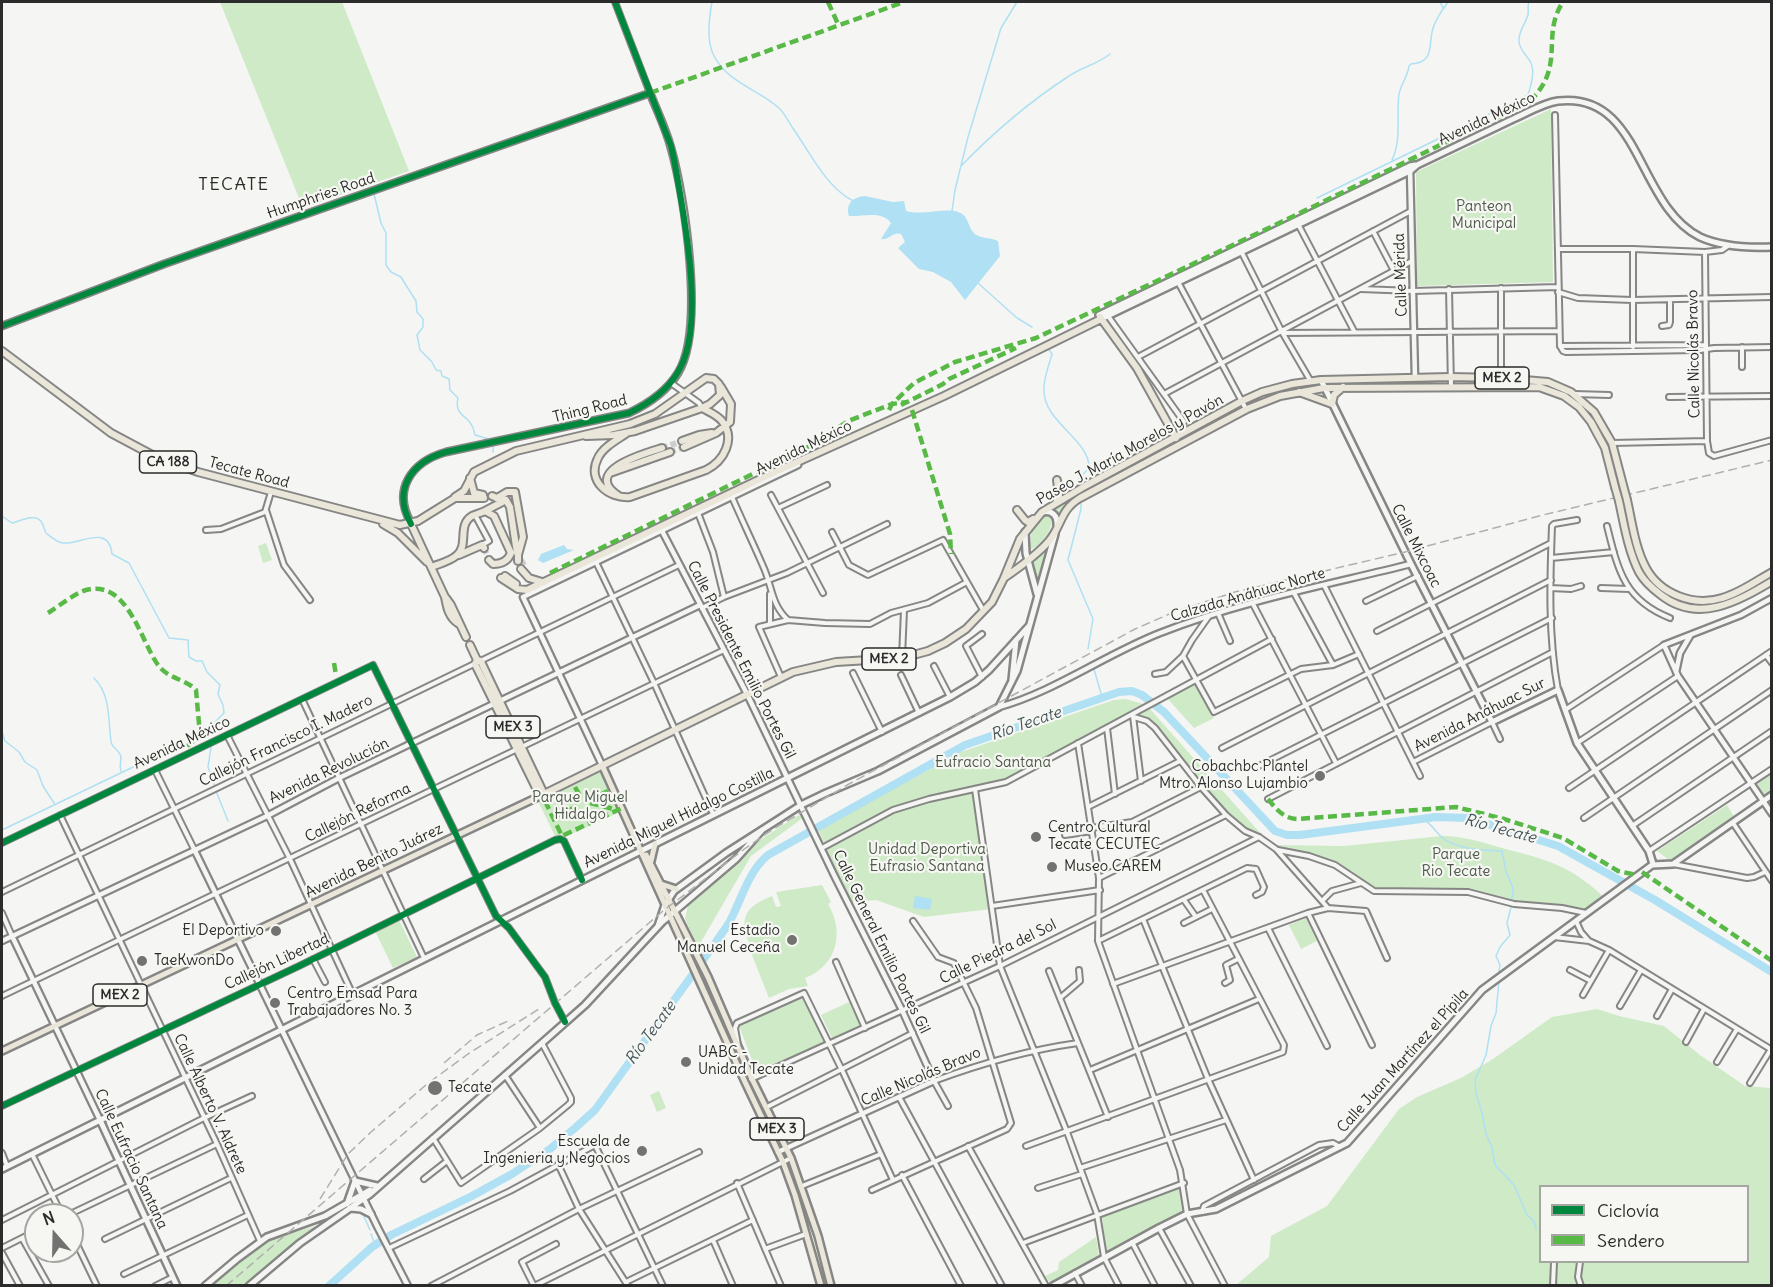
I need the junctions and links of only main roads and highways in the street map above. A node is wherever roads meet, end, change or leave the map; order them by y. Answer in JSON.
{"nodes":[{"id":1,"x":1410,"y":168,"type":"junction"},
{"id":2,"x":1772,"y":247,"type":"edge"},
{"id":3,"x":1101,"y":316,"type":"junction"},
{"id":4,"x":2,"y":351,"type":"edge"},
{"id":5,"x":1321,"y":380,"type":"junction"},
{"id":6,"x":719,"y":384,"type":"junction"},
{"id":7,"x":1344,"y":387,"type":"junction"},
{"id":8,"x":1324,"y":388,"type":"junction"},
{"id":9,"x":1296,"y":392,"type":"junction"},
{"id":10,"x":1332,"y":404,"type":"junction"},
{"id":11,"x":702,"y":408,"type":"junction"},
{"id":12,"x":725,"y":427,"type":"junction"},
{"id":13,"x":628,"y":432,"type":"junction"},
{"id":14,"x":586,"y":436,"type":"junction"},
{"id":15,"x":1175,"y":436,"type":"junction"},
{"id":16,"x":683,"y":444,"type":"tunnel mouth"},
{"id":17,"x":1180,"y":444,"type":"junction"},
{"id":18,"x":662,"y":448,"type":"tunnel mouth"},
{"id":19,"x":670,"y":452,"type":"tunnel mouth"},
{"id":20,"x":609,"y":474,"type":"junction"},
{"id":21,"x":470,"y":477,"type":"junction"},
{"id":22,"x":1057,"y":480,"type":"dead end"},
{"id":23,"x":622,"y":498,"type":"junction"},
{"id":24,"x":449,"y":500,"type":"junction"},
{"id":25,"x":506,"y":500,"type":"junction"},
{"id":26,"x":1055,"y":503,"type":"junction"},
{"id":27,"x":1017,"y":510,"type":"dead end"},
{"id":28,"x":485,"y":511,"type":"junction"},
{"id":29,"x":1042,"y":512,"type":"junction"},
{"id":30,"x":1036,"y":517,"type":"junction"},
{"id":31,"x":374,"y":518,"type":"junction"},
{"id":32,"x":1058,"y":523,"type":"junction"},
{"id":33,"x":411,"y":524,"type":"junction"},
{"id":34,"x":1025,"y":532,"type":"junction"},
{"id":35,"x":483,"y":546,"type":"road end"},
{"id":36,"x":456,"y":557,"type":"junction"},
{"id":37,"x":1028,"y":559,"type":"junction"},
{"id":38,"x":489,"y":560,"type":"dead end"},
{"id":39,"x":431,"y":567,"type":"junction"},
{"id":40,"x":523,"y":568,"type":"tunnel mouth"},
{"id":41,"x":1772,"y":572,"type":"edge"},
{"id":42,"x":503,"y":577,"type":"dead end"},
{"id":43,"x":1004,"y":578,"type":"junction"},
{"id":44,"x":1772,"y":581,"type":"edge"},
{"id":45,"x":543,"y":582,"type":"junction"},
{"id":46,"x":1037,"y":594,"type":"junction"},
{"id":47,"x":1029,"y":626,"type":"junction"},
{"id":48,"x":466,"y":637,"type":"dead end"},
{"id":49,"x":1016,"y":640,"type":"junction"},
{"id":50,"x":470,"y":645,"type":"dead end"},
{"id":51,"x":1011,"y":685,"type":"junction"},
{"id":52,"x":1492,"y":722,"type":"joint"},
{"id":53,"x":602,"y":765,"type":"junction"},
{"id":54,"x":542,"y":795,"type":"junction"},
{"id":55,"x":1772,"y":795,"type":"edge"},
{"id":56,"x":762,"y":830,"type":"junction"},
{"id":57,"x":655,"y":844,"type":"junction"},
{"id":58,"x":642,"y":851,"type":"junction"},
{"id":59,"x":650,"y":863,"type":"junction"},
{"id":60,"x":1653,"y":864,"type":"junction"},
{"id":61,"x":661,"y":884,"type":"junction"},
{"id":62,"x":676,"y":889,"type":"junction"},
{"id":63,"x":667,"y":902,"type":"junction"},
{"id":64,"x":673,"y":914,"type":"junction"},
{"id":65,"x":657,"y":927,"type":"junction"},
{"id":66,"x":2,"y":1051,"type":"edge"},
{"id":67,"x":99,"y":1120,"type":"junction"},
{"id":68,"x":4,"y":1167,"type":"edge"},
{"id":69,"x":384,"y":1181,"type":"junction"},
{"id":70,"x":377,"y":1186,"type":"junction"},
{"id":71,"x":363,"y":1197,"type":"junction"},
{"id":72,"x":348,"y":1206,"type":"junction"},
{"id":73,"x":371,"y":1214,"type":"road end"},
{"id":74,"x":812,"y":1251,"type":"junction"},
{"id":75,"x":825,"y":1263,"type":"junction"},
{"id":76,"x":177,"y":1286,"type":"edge"},
{"id":77,"x":205,"y":1286,"type":"edge"},
{"id":78,"x":249,"y":1286,"type":"edge"},
{"id":79,"x":821,"y":1286,"type":"edge"},
{"id":80,"x":831,"y":1286,"type":"edge"},
{"id":81,"x":1053,"y":1286,"type":"edge"}],
"edges":[{"from":1,"to":2,"type":"main road","name":"Avenida México"},
{"from":1,"to":3,"type":"main road","name":"Avenida México"},
{"from":1,"to":3,"type":"main road","name":"Avenida México"},
{"from":3,"to":15,"type":"highway"},
{"from":3,"to":45,"type":"highway","name":"Avenida México"},
{"from":4,"to":31,"type":"highway","name":"Tecate Road","number":"CA 188"},
{"from":5,"to":8,"type":"main road","name":"Calle Mixcoac"},
{"from":5,"to":15,"type":"highway","name":"Paseo J. María Morelos y Pavón","number":"MEX 2"},
{"from":5,"to":41,"type":"highway","name":"Paseo J. María Morelos y Pavón","number":"MEX 2","bridge":true},
{"from":6,"to":11,"type":"highway"},
{"from":6,"to":12,"type":"highway"},
{"from":6,"to":14,"type":"highway"},
{"from":7,"to":8,"type":"highway","name":"Paseo J. María Morelos y Pavón","number":"MEX 2"},
{"from":7,"to":10,"type":"highway"},
{"from":7,"to":44,"type":"highway","name":"Paseo J. María Morelos y Pavón","number":"MEX 2","bridge":true},
{"from":8,"to":9,"type":"highway","name":"Paseo J. María Morelos y Pavón","number":"MEX 2"},
{"from":8,"to":10,"type":"main road","name":"Calle Mixcoac"},
{"from":9,"to":10,"type":"highway"},
{"from":9,"to":17,"type":"highway","name":"Paseo J. María Morelos y Pavón","number":"MEX 2"},
{"from":10,"to":52,"type":"main road","name":"Calle Mixcoac"},
{"from":11,"to":12,"type":"highway"},
{"from":11,"to":13,"type":"highway"},
{"from":12,"to":16,"type":"highway"},
{"from":12,"to":23,"type":"highway"},
{"from":13,"to":14,"type":"highway"},
{"from":13,"to":23,"type":"highway"},
{"from":14,"to":21,"type":"highway"},
{"from":15,"to":17,"type":"highway"},
{"from":15,"to":26,"type":"highway","name":"Paseo J. María Morelos y Pavón","number":"MEX 2"},
{"from":17,"to":32,"type":"highway","name":"Paseo J. María Morelos y Pavón","number":"MEX 2"},
{"from":18,"to":20,"type":"highway"},
{"from":19,"to":20,"type":"highway"},
{"from":20,"to":23,"type":"highway"},
{"from":21,"to":24,"type":"highway"},
{"from":21,"to":24,"type":"highway"},
{"from":22,"to":26,"type":"highway"},
{"from":24,"to":33,"type":"highway"},
{"from":25,"to":25,"type":"highway"},
{"from":25,"to":28,"type":"highway"},
{"from":26,"to":29,"type":"highway","name":"Paseo J. María Morelos y Pavón","number":"MEX 2"},
{"from":27,"to":30,"type":"highway"},
{"from":28,"to":36,"type":"highway"},
{"from":28,"to":38,"type":"highway"},
{"from":29,"to":30,"type":"highway","name":"Paseo J. María Morelos y Pavón","number":"MEX 2"},
{"from":29,"to":32,"type":"main road"},
{"from":30,"to":34,"type":"highway","name":"Paseo J. María Morelos y Pavón","number":"MEX 2"},
{"from":31,"to":33,"type":"highway","name":"Tecate Road","number":"CA 188"},
{"from":31,"to":39,"type":"highway","number":"CA 188"},
{"from":32,"to":37,"type":"highway","name":"Paseo J. María Morelos y Pavón","number":"MEX 2"},
{"from":32,"to":46,"type":"main road"},
{"from":33,"to":39,"type":"highway","number":"CA 188"},
{"from":34,"to":37,"type":"main road"},
{"from":34,"to":43,"type":"highway","name":"Paseo J. María Morelos y Pavón","number":"MEX 2"},
{"from":35,"to":36,"type":"highway"},
{"from":36,"to":39,"type":"highway"},
{"from":37,"to":43,"type":"highway","name":"Paseo J. María Morelos y Pavón","number":"MEX 2"},
{"from":37,"to":46,"type":"main road"},
{"from":39,"to":48,"type":"highway","number":"CA 188"},
{"from":40,"to":45,"type":"highway"},
{"from":42,"to":45,"type":"highway"},
{"from":43,"to":53,"type":"highway","name":"Avenida Benito Juárez","number":"MEX 2"},
{"from":46,"to":47,"type":"main road"},
{"from":47,"to":49,"type":"main road","name":"Avenida Miguel Hidalgo Costilla"},
{"from":47,"to":51,"type":"main road"},
{"from":49,"to":51,"type":"main road"},
{"from":49,"to":57,"type":"main road","name":"Avenida Miguel Hidalgo Costilla"},
{"from":50,"to":54,"type":"highway","number":"MEX 3"},
{"from":51,"to":56,"type":"main road"},
{"from":52,"to":60,"type":"main road","name":"Avenida Anáhuac Sur"},
{"from":53,"to":54,"type":"highway","name":"Avenida Benito Juárez","number":"MEX 2"},
{"from":53,"to":58,"type":"main road","number":"MEX 3"},
{"from":54,"to":66,"type":"main road","name":"Avenida Benito Juárez","number":"MEX 2"},
{"from":55,"to":60,"type":"main road"},
{"from":56,"to":62,"type":"main road"},
{"from":56,"to":64,"type":"main road"},
{"from":57,"to":58,"type":"main road","name":"Avenida Miguel Hidalgo Costilla"},
{"from":57,"to":59,"type":"main road"},
{"from":58,"to":59,"type":"main road","number":"MEX 3"},
{"from":58,"to":63,"type":"main road","number":"MEX 3"},
{"from":58,"to":67,"type":"main road","name":"Avenida Miguel Hidalgo Costilla"},
{"from":59,"to":61,"type":"main road","number":"MEX 3"},
{"from":60,"to":81,"type":"main road","name":"Calle Juan Martínez el Pípila"},
{"from":61,"to":62,"type":"main road"},
{"from":61,"to":63,"type":"main road","number":"MEX 3"},
{"from":62,"to":63,"type":"main road"},
{"from":63,"to":64,"type":"main road","number":"MEX 3"},
{"from":63,"to":65,"type":"main road"},
{"from":64,"to":65,"type":"main road"},
{"from":64,"to":74,"type":"main road","number":"MEX 3"},
{"from":64,"to":75,"type":"main road","number":"MEX 3"},
{"from":65,"to":69,"type":"main road"},
{"from":67,"to":68,"type":"main road","name":"Avenida Miguel Hidalgo Costilla"},
{"from":67,"to":76,"type":"main road","name":"Calle Eufracio Santana"},
{"from":69,"to":70,"type":"main road"},
{"from":69,"to":71,"type":"main road"},
{"from":70,"to":71,"type":"main road"},
{"from":70,"to":72,"type":"main road"},
{"from":71,"to":72,"type":"main road"},
{"from":72,"to":73,"type":"main road"},
{"from":72,"to":77,"type":"main road"},
{"from":72,"to":78,"type":"main road"},
{"from":74,"to":75,"type":"main road"},
{"from":74,"to":79,"type":"main road","number":"MEX 3"},
{"from":75,"to":80,"type":"main road","number":"MEX 3"}]}
